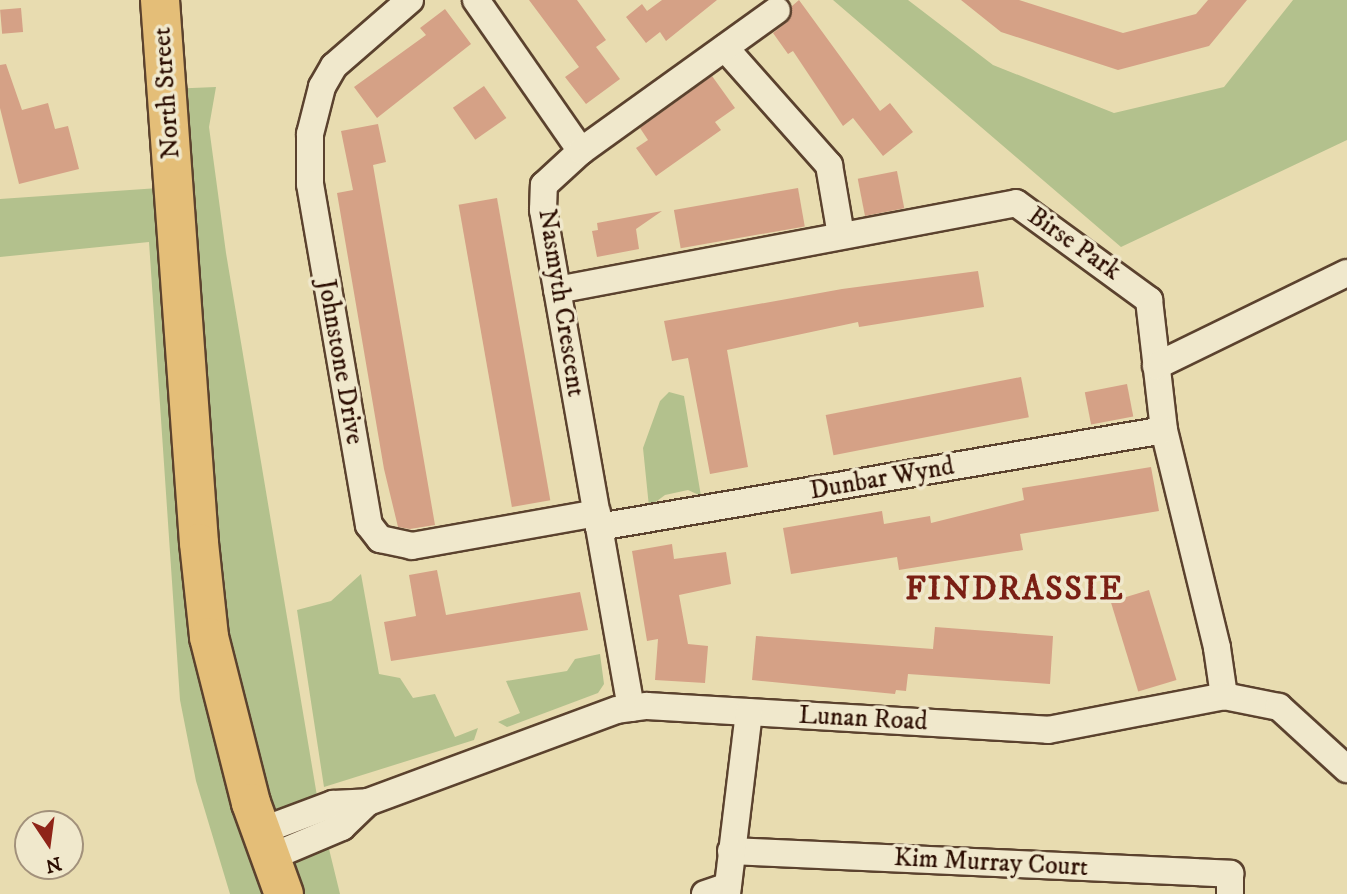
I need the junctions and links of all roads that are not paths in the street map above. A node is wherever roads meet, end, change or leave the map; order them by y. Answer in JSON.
{"nodes":[{"id":1,"x":160,"y":0,"type":"edge"},
{"id":2,"x":410,"y":0,"type":"edge"},
{"id":3,"x":476,"y":0,"type":"edge"},
{"id":4,"x":777,"y":10,"type":"dead end"},
{"id":5,"x":725,"y":48,"type":"junction"},
{"id":6,"x":581,"y":151,"type":"junction"},
{"id":7,"x":841,"y":235,"type":"junction"},
{"id":8,"x":1347,"y":273,"type":"edge"},
{"id":9,"x":557,"y":290,"type":"junction"},
{"id":10,"x":1156,"y":366,"type":"junction"},
{"id":11,"x":1164,"y":430,"type":"junction"},
{"id":12,"x":598,"y":520,"type":"junction"},
{"id":13,"x":1224,"y":696,"type":"junction"},
{"id":14,"x":631,"y":708,"type":"junction"},
{"id":15,"x":749,"y":712,"type":"junction"},
{"id":16,"x":1347,"y":769,"type":"edge"},
{"id":17,"x":266,"y":844,"type":"junction"},
{"id":18,"x":731,"y":852,"type":"junction"},
{"id":19,"x":720,"y":892,"type":"edge"},
{"id":20,"x":284,"y":894,"type":"edge"},
{"id":21,"x":1230,"y":894,"type":"edge"}],
"edges":[{"from":1,"to":17,"type":"main road","name":"North Street"},
{"from":2,"to":12,"type":"street","name":"Johnstone Drive"},
{"from":3,"to":6,"type":"street"},
{"from":4,"to":5,"type":"street","name":"Nasmyth Crescent"},
{"from":5,"to":6,"type":"street","name":"Nasmyth Crescent"},
{"from":5,"to":7,"type":"street"},
{"from":6,"to":9,"type":"street","name":"Nasmyth Crescent"},
{"from":7,"to":9,"type":"street","name":"Birse Park"},
{"from":7,"to":10,"type":"street","name":"Birse Park"},
{"from":8,"to":10,"type":"street"},
{"from":9,"to":12,"type":"street","name":"Nasmyth Crescent"},
{"from":10,"to":11,"type":"street","name":"Birse Park"},
{"from":11,"to":12,"type":"street","name":"Dunbar Wynd"},
{"from":11,"to":13,"type":"street","name":"Birse Park"},
{"from":12,"to":14,"type":"street","name":"Nasmyth Crescent"},
{"from":13,"to":15,"type":"street","name":"Lunan Road"},
{"from":13,"to":16,"type":"street","name":"Lunan Road"},
{"from":14,"to":15,"type":"street","name":"Lunan Road"},
{"from":14,"to":17,"type":"street","name":"Lunan Road"},
{"from":15,"to":18,"type":"street"},
{"from":17,"to":20,"type":"main road","name":"North Street"},
{"from":18,"to":19,"type":"street"},
{"from":18,"to":21,"type":"street","name":"Kim Murray Court"}]}
